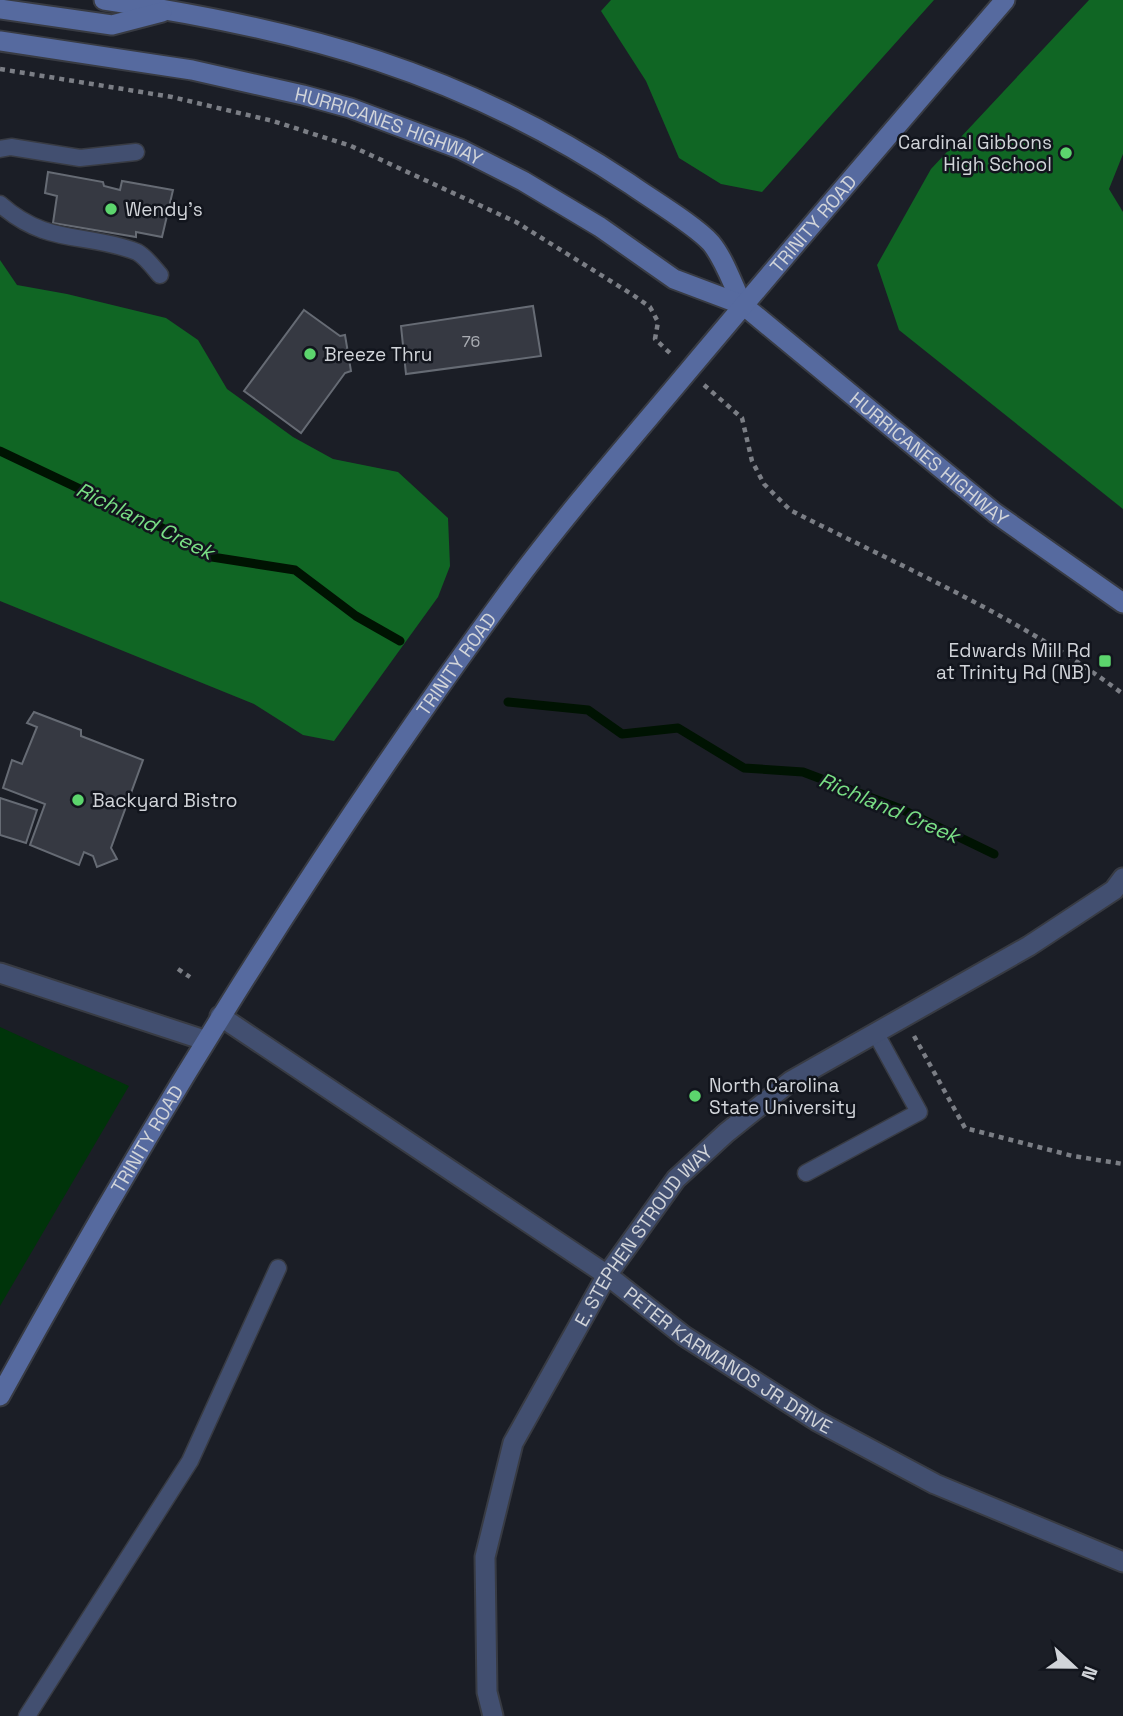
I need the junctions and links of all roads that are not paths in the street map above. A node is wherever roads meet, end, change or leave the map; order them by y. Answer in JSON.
{"nodes":[{"id":1,"x":104,"y":0,"type":"edge"},
{"id":2,"x":1005,"y":0,"type":"edge"},
{"id":3,"x":0,"y":9,"type":"edge"},
{"id":4,"x":170,"y":10,"type":"junction"},
{"id":5,"x":0,"y":41,"type":"edge"},
{"id":6,"x":0,"y":149,"type":"edge"},
{"id":7,"x":136,"y":152,"type":"dead end"},
{"id":8,"x":0,"y":204,"type":"edge"},
{"id":9,"x":160,"y":275,"type":"dead end"},
{"id":10,"x":743,"y":305,"type":"junction"},
{"id":11,"x":1123,"y":603,"type":"edge"},
{"id":12,"x":1123,"y":878,"type":"edge"},
{"id":13,"x":0,"y":973,"type":"edge"},
{"id":14,"x":220,"y":1016,"type":"junction"},
{"id":15,"x":875,"y":1032,"type":"junction"},
{"id":16,"x":204,"y":1040,"type":"junction"},
{"id":17,"x":806,"y":1173,"type":"dead end"},
{"id":18,"x":278,"y":1268,"type":"dead end"},
{"id":19,"x":607,"y":1275,"type":"junction"},
{"id":20,"x":0,"y":1396,"type":"edge"},
{"id":21,"x":1123,"y":1562,"type":"edge"},
{"id":22,"x":27,"y":1716,"type":"edge"},
{"id":23,"x":493,"y":1716,"type":"edge"}],
"edges":[{"from":1,"to":4,"type":"main road","name":"HURRICANES HIGHWAY"},
{"from":2,"to":10,"type":"main road","name":"TRINITY ROAD"},
{"from":3,"to":4,"type":"main road"},
{"from":4,"to":10,"type":"main road","name":"HURRICANES HIGHWAY"},
{"from":5,"to":10,"type":"main road","name":"HURRICANES HIGHWAY"},
{"from":6,"to":7,"type":"lane"},
{"from":8,"to":9,"type":"lane"},
{"from":10,"to":11,"type":"main road","name":"HURRICANES HIGHWAY"},
{"from":10,"to":14,"type":"main road","name":"TRINITY ROAD"},
{"from":12,"to":15,"type":"street","name":"E. STEPHEN STROUD WAY"},
{"from":13,"to":16,"type":"street"},
{"from":14,"to":16,"type":"main road","name":"TRINITY ROAD"},
{"from":14,"to":19,"type":"street","name":"PETER KARMANOS JR DRIVE"},
{"from":15,"to":17,"type":"lane"},
{"from":15,"to":19,"type":"street","name":"E. STEPHEN STROUD WAY"},
{"from":16,"to":20,"type":"main road","name":"TRINITY ROAD"},
{"from":18,"to":22,"type":"lane"},
{"from":19,"to":21,"type":"street","name":"PETER KARMANOS JR DRIVE"},
{"from":19,"to":23,"type":"street","name":"E. STEPHEN STROUD WAY"}]}
